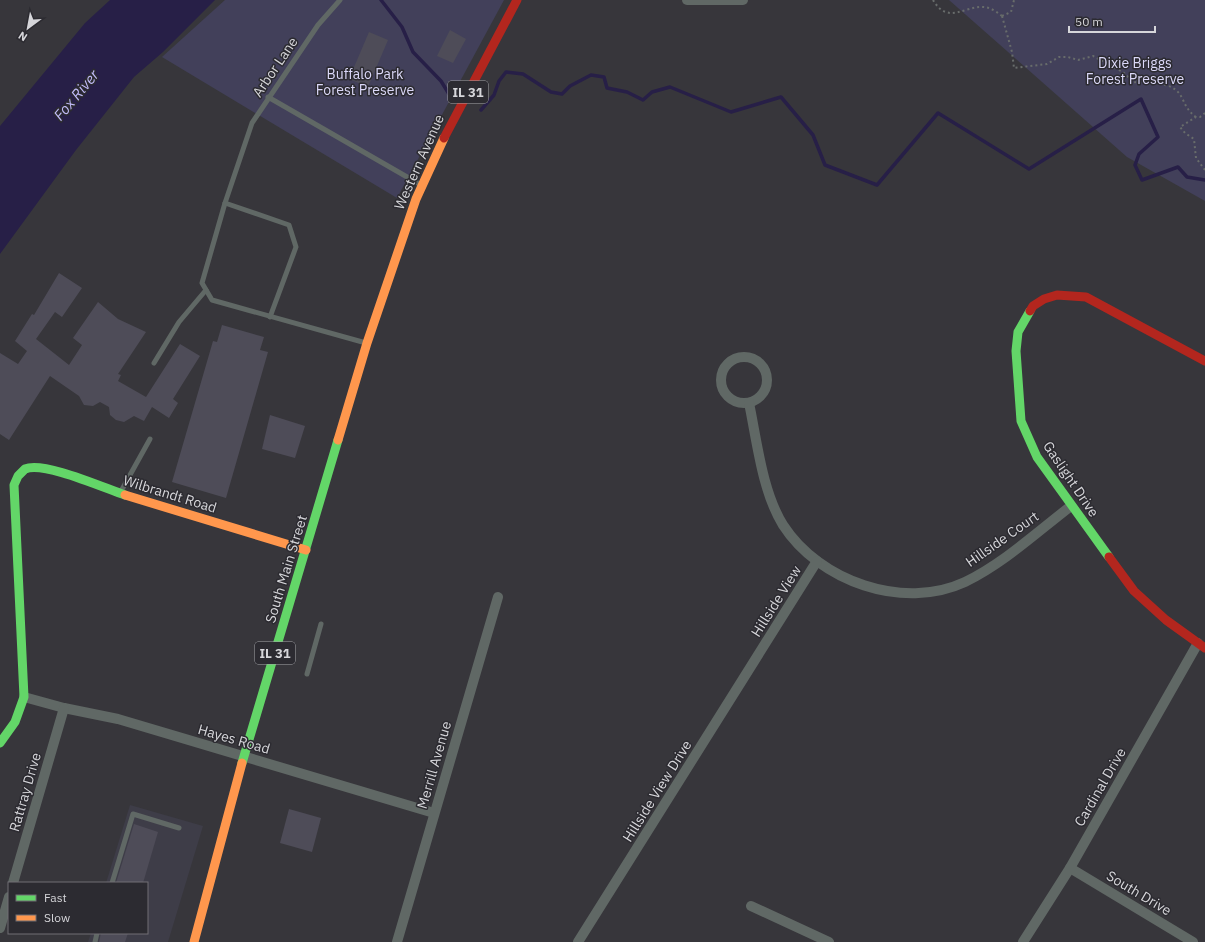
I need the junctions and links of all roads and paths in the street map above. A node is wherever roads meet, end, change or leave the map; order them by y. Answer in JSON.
{"nodes":[{"id":1,"x":340,"y":0,"type":"edge"},
{"id":2,"x":517,"y":0,"type":"edge"},
{"id":3,"x":687,"y":0,"type":"edge"},
{"id":4,"x":743,"y":0,"type":"edge"},
{"id":5,"x":933,"y":0,"type":"edge"},
{"id":6,"x":1014,"y":0,"type":"edge"},
{"id":7,"x":1002,"y":16,"type":"junction"},
{"id":8,"x":268,"y":97,"type":"junction"},
{"id":9,"x":1205,"y":113,"type":"edge"},
{"id":10,"x":1196,"y":117,"type":"junction"},
{"id":11,"x":1205,"y":170,"type":"edge"},
{"id":12,"x":422,"y":186,"type":"junction"},
{"id":13,"x":225,"y":203,"type":"junction"},
{"id":14,"x":206,"y":290,"type":"junction"},
{"id":15,"x":270,"y":317,"type":"junction"},
{"id":16,"x":367,"y":343,"type":"junction"},
{"id":17,"x":1205,"y":361,"type":"edge"},
{"id":18,"x":154,"y":363,"type":"dead end"},
{"id":19,"x":749,"y":403,"type":"junction"},
{"id":20,"x":150,"y":439,"type":"dead end"},
{"id":21,"x":119,"y":493,"type":"junction"},
{"id":22,"x":1072,"y":506,"type":"junction"},
{"id":23,"x":306,"y":550,"type":"junction"},
{"id":24,"x":817,"y":561,"type":"junction"},
{"id":25,"x":498,"y":597,"type":"dead end"},
{"id":26,"x":321,"y":624,"type":"dead end"},
{"id":27,"x":1201,"y":646,"type":"edge"},
{"id":28,"x":758,"y":655,"type":"joint"},
{"id":29,"x":307,"y":674,"type":"dead end"},
{"id":30,"x":24,"y":697,"type":"junction"},
{"id":31,"x":64,"y":708,"type":"junction"},
{"id":32,"x":0,"y":743,"type":"edge"},
{"id":33,"x":244,"y":757,"type":"junction"},
{"id":34,"x":434,"y":813,"type":"junction"},
{"id":35,"x":179,"y":828,"type":"dead end"},
{"id":36,"x":1070,"y":868,"type":"junction"},
{"id":37,"x":13,"y":882,"type":"edge"},
{"id":38,"x":112,"y":882,"type":"edge"},
{"id":39,"x":8,"y":900,"type":"edge"},
{"id":40,"x":751,"y":906,"type":"dead end"},
{"id":41,"x":0,"y":928,"type":"edge"},
{"id":42,"x":1181,"y":939,"type":"edge"},
{"id":43,"x":194,"y":942,"type":"edge"},
{"id":44,"x":397,"y":942,"type":"edge"},
{"id":45,"x":578,"y":942,"type":"edge"},
{"id":46,"x":828,"y":942,"type":"edge"},
{"id":47,"x":1023,"y":942,"type":"edge"},
{"id":48,"x":1193,"y":942,"type":"edge"}],
"edges":[{"from":1,"to":8,"type":"lane","name":"Arbor Lane"},
{"from":2,"to":12,"type":"street","name":"Western Avenue","number":"IL 31"},
{"from":3,"to":4,"type":"street"},
{"from":5,"to":7,"type":"path"},
{"from":6,"to":7,"type":"path"},
{"from":7,"to":10,"type":"path"},
{"from":8,"to":12,"type":"lane"},
{"from":8,"to":13,"type":"lane","name":"Arbor Lane"},
{"from":9,"to":10,"type":"path"},
{"from":10,"to":11,"type":"path"},
{"from":12,"to":16,"type":"street","name":"Western Avenue","number":"IL 31"},
{"from":13,"to":14,"type":"lane","name":"Arbor Lane"},
{"from":13,"to":15,"type":"lane"},
{"from":14,"to":15,"type":"lane"},
{"from":14,"to":18,"type":"lane"},
{"from":15,"to":16,"type":"lane"},
{"from":16,"to":23,"type":"street","name":"South Main Street","number":"IL 31"},
{"from":17,"to":22,"type":"street","name":"Gaslight Drive"},
{"from":19,"to":19,"type":"street"},
{"from":19,"to":24,"type":"street","name":"Hillside Court"},
{"from":20,"to":21,"type":"lane"},
{"from":21,"to":23,"type":"street","name":"Wilbrandt Road"},
{"from":21,"to":30,"type":"street","name":"Wilbrandt Road"},
{"from":22,"to":24,"type":"street","name":"Hillside Court"},
{"from":22,"to":27,"type":"street","name":"Gaslight Drive"},
{"from":23,"to":33,"type":"street","name":"South Main Street","number":"IL 31"},
{"from":24,"to":28,"type":"street","name":"Hillside View"},
{"from":25,"to":34,"type":"street","name":"Merrill Avenue"},
{"from":26,"to":29,"type":"lane"},
{"from":27,"to":36,"type":"street","name":"Cardinal Drive"},
{"from":28,"to":45,"type":"street","name":"Hillside View Drive"},
{"from":30,"to":31,"type":"street","name":"Hayes Road"},
{"from":30,"to":32,"type":"street"},
{"from":31,"to":33,"type":"street","name":"Hayes Road"},
{"from":31,"to":37,"type":"street","name":"Rattray Drive"},
{"from":33,"to":34,"type":"street","name":"Hayes Road"},
{"from":33,"to":43,"type":"street","name":"South Main Street","number":"IL 31"},
{"from":34,"to":44,"type":"street","name":"Merrill Avenue"},
{"from":35,"to":38,"type":"lane"},
{"from":36,"to":42,"type":"street","name":"South Drive"},
{"from":36,"to":47,"type":"street","name":"Cardinal Drive"},
{"from":39,"to":41,"type":"street"},
{"from":40,"to":46,"type":"street"},
{"from":42,"to":48,"type":"street","name":"South Drive"}]}
